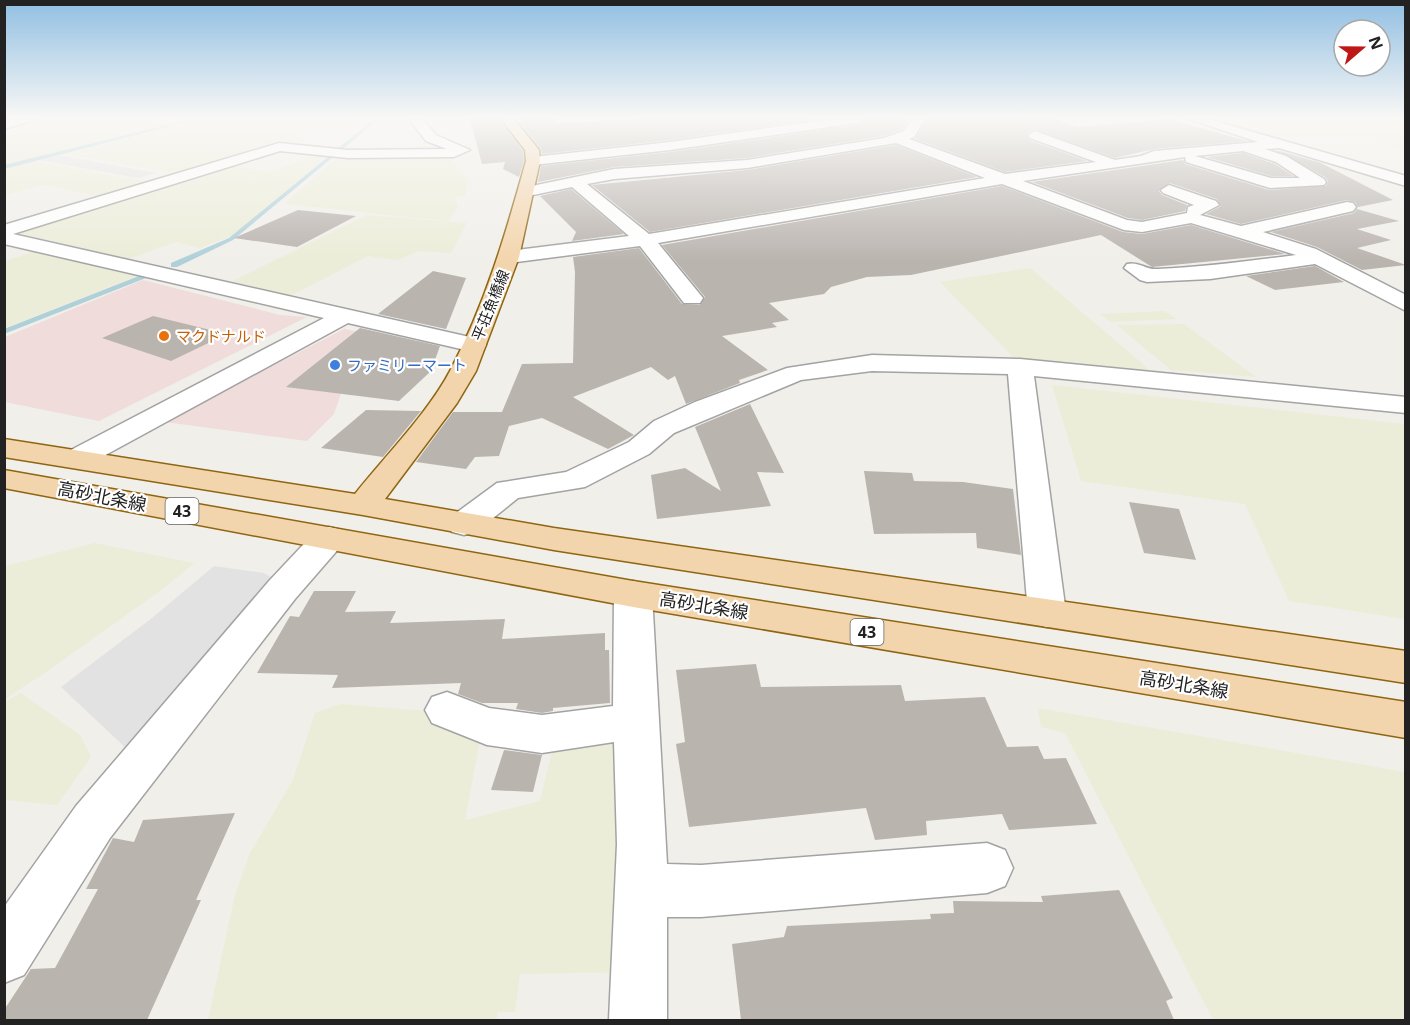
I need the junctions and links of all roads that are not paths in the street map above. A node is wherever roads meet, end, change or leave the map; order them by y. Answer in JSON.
{"nodes":[{"id":1,"x":214,"y":167,"type":"edge"},
{"id":2,"x":532,"y":167,"type":"edge"},
{"id":3,"x":709,"y":167,"type":"edge"},
{"id":4,"x":970,"y":167,"type":"edge"},
{"id":5,"x":1028,"y":167,"type":"edge"},
{"id":6,"x":1092,"y":167,"type":"edge"},
{"id":7,"x":1222,"y":167,"type":"edge"},
{"id":8,"x":1294,"y":167,"type":"edge"},
{"id":9,"x":1358,"y":167,"type":"edge"},
{"id":10,"x":1045,"y":173,"type":"junction"},
{"id":11,"x":1005,"y":180,"type":"junction"},
{"id":12,"x":574,"y":181,"type":"junction"},
{"id":13,"x":1406,"y":181,"type":"edge"},
{"id":14,"x":528,"y":191,"type":"junction"},
{"id":15,"x":1347,"y":207,"type":"dead end"},
{"id":16,"x":1189,"y":216,"type":"junction"},
{"id":17,"x":4,"y":231,"type":"edge"},
{"id":18,"x":1241,"y":232,"type":"junction"},
{"id":19,"x":4,"y":238,"type":"edge"},
{"id":20,"x":645,"y":240,"type":"junction"},
{"id":21,"x":509,"y":257,"type":"junction"},
{"id":22,"x":1317,"y":258,"type":"junction"},
{"id":23,"x":1134,"y":268,"type":"dead end"},
{"id":24,"x":692,"y":298,"type":"dead end"},
{"id":25,"x":1406,"y":304,"type":"edge"},
{"id":26,"x":343,"y":317,"type":"junction"},
{"id":27,"x":474,"y":345,"type":"junction"},
{"id":28,"x":1020,"y":367,"type":"junction"},
{"id":29,"x":1406,"y":405,"type":"edge"},
{"id":30,"x":4,"y":448,"type":"edge"},
{"id":31,"x":78,"y":458,"type":"junction"},
{"id":32,"x":20,"y":481,"type":"edge"},
{"id":33,"x":4,"y":504,"type":"edge"},
{"id":34,"x":363,"y":505,"type":"junction"},
{"id":35,"x":464,"y":524,"type":"junction"},
{"id":36,"x":329,"y":538,"type":"junction"},
{"id":37,"x":633,"y":594,"type":"junction"},
{"id":38,"x":1047,"y":613,"type":"junction"},
{"id":39,"x":1406,"y":667,"type":"edge"},
{"id":40,"x":447,"y":710,"type":"dead end"},
{"id":41,"x":1406,"y":720,"type":"edge"},
{"id":42,"x":635,"y":721,"type":"junction"},
{"id":43,"x":987,"y":868,"type":"dead end"},
{"id":44,"x":642,"y":890,"type":"junction"},
{"id":45,"x":4,"y":955,"type":"edge"},
{"id":46,"x":639,"y":1020,"type":"edge"}],
"edges":[{"from":1,"to":17,"type":"street"},
{"from":2,"to":14,"type":"main road","name":"平荘魚橋線"},
{"from":3,"to":12,"type":"street"},
{"from":4,"to":11,"type":"street"},
{"from":5,"to":10,"type":"street"},
{"from":6,"to":10,"type":"street"},
{"from":7,"to":8,"type":"street"},
{"from":9,"to":13,"type":"street"},
{"from":10,"to":11,"type":"street"},
{"from":11,"to":16,"type":"street"},
{"from":11,"to":20,"type":"street"},
{"from":12,"to":14,"type":"street"},
{"from":12,"to":20,"type":"street"},
{"from":14,"to":21,"type":"main road","name":"平荘魚橋線"},
{"from":15,"to":18,"type":"street"},
{"from":16,"to":16,"type":"street"},
{"from":16,"to":18,"type":"street"},
{"from":18,"to":22,"type":"street"},
{"from":19,"to":26,"type":"street"},
{"from":20,"to":21,"type":"street"},
{"from":20,"to":24,"type":"street"},
{"from":21,"to":27,"type":"main road","name":"平荘魚橋線"},
{"from":22,"to":23,"type":"street"},
{"from":22,"to":25,"type":"street"},
{"from":26,"to":27,"type":"street"},
{"from":26,"to":31,"type":"street"},
{"from":27,"to":34,"type":"main road","name":"平荘魚橋線"},
{"from":28,"to":29,"type":"street"},
{"from":28,"to":35,"type":"street"},
{"from":28,"to":38,"type":"street"},
{"from":30,"to":31,"type":"main road","name":"高砂北条線","number":"43"},
{"from":31,"to":32,"type":"main road"},
{"from":31,"to":34,"type":"main road","name":"高砂北条線","number":"43"},
{"from":32,"to":33,"type":"main road"},
{"from":32,"to":36,"type":"main road","name":"高砂北条線","number":"43"},
{"from":34,"to":35,"type":"main road","name":"高砂北条線","number":"43"},
{"from":35,"to":38,"type":"main road","name":"高砂北条線","number":"43"},
{"from":36,"to":37,"type":"main road","name":"高砂北条線","number":"43"},
{"from":36,"to":45,"type":"street"},
{"from":37,"to":41,"type":"main road","name":"高砂北条線","number":"43"},
{"from":37,"to":42,"type":"street"},
{"from":38,"to":39,"type":"main road","name":"高砂北条線","number":"43"},
{"from":40,"to":42,"type":"street"},
{"from":42,"to":44,"type":"street"},
{"from":43,"to":44,"type":"street"},
{"from":44,"to":46,"type":"street"}]}
